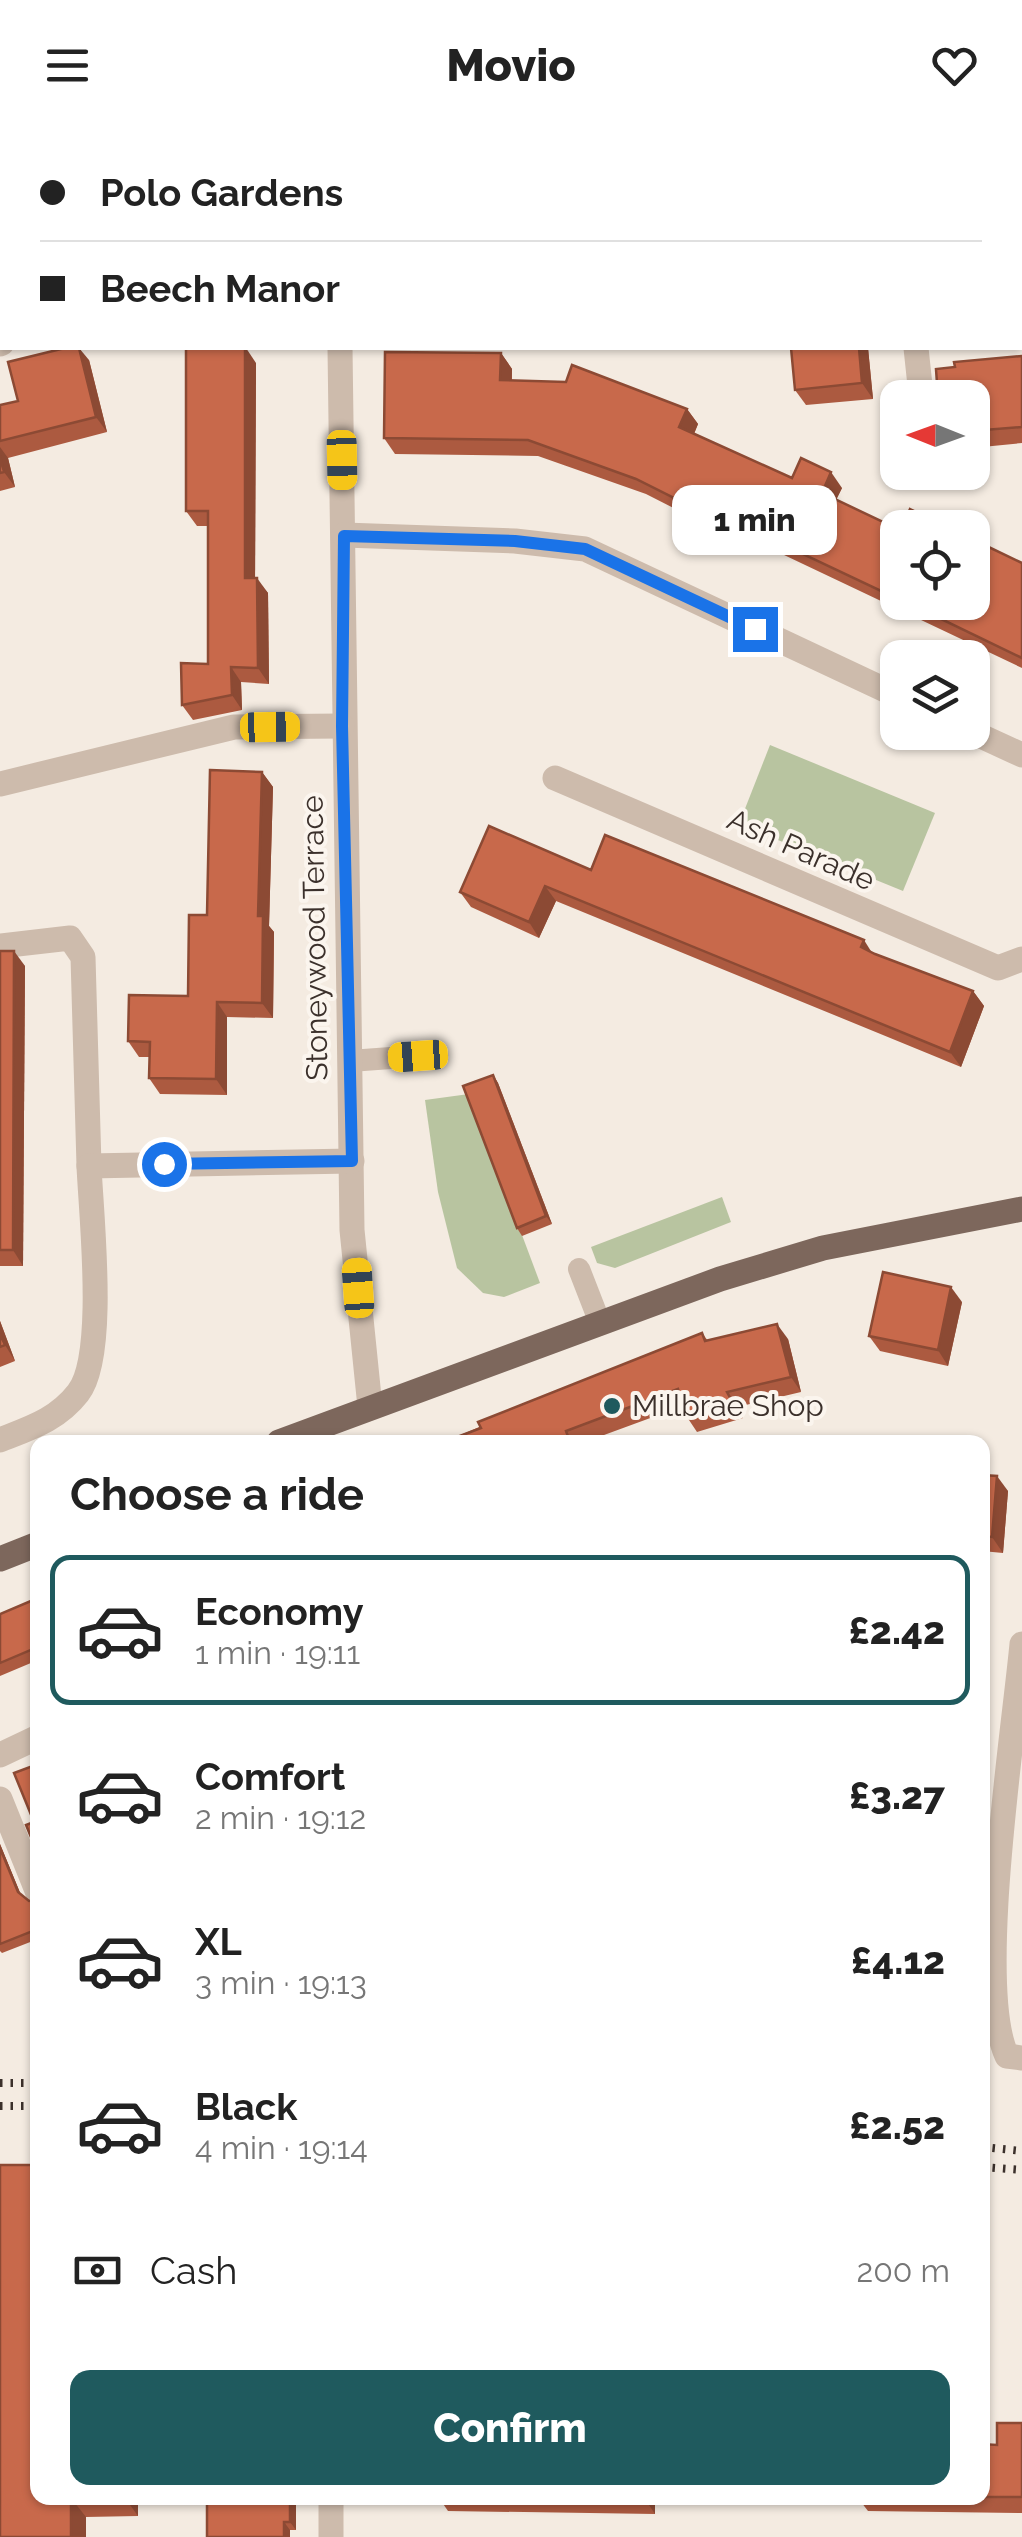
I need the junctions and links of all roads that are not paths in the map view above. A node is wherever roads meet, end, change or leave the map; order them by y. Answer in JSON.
{"nodes":[{"id":1,"x":340,"y":350,"type":"edge"},
{"id":2,"x":916,"y":350,"type":"edge"},
{"id":3,"x":919,"y":380,"type":"edge"},
{"id":4,"x":344,"y":536,"type":"junction"},
{"id":5,"x":880,"y":688,"type":"edge"},
{"id":6,"x":342,"y":726,"type":"junction"},
{"id":7,"x":990,"y":740,"type":"edge"},
{"id":8,"x":1022,"y":755,"type":"edge"},
{"id":9,"x":555,"y":778,"type":"dead end"},
{"id":10,"x":0,"y":784,"type":"edge"},
{"id":11,"x":0,"y":946,"type":"edge"},
{"id":12,"x":1022,"y":959,"type":"edge"},
{"id":13,"x":418,"y":1056,"type":"dead end"},
{"id":14,"x":350,"y":1061,"type":"junction"},
{"id":15,"x":352,"y":1161,"type":"junction"},
{"id":16,"x":89,"y":1166,"type":"junction"},
{"id":17,"x":1022,"y":1209,"type":"edge"},
{"id":18,"x":579,"y":1269,"type":"dead end"},
{"id":19,"x":600,"y":1323,"type":"junction"},
{"id":20,"x":370,"y":1407,"type":"junction"},
{"id":21,"x":321,"y":1434,"type":"edge"},
{"id":22,"x":0,"y":1440,"type":"edge"},
{"id":23,"x":30,"y":1547,"type":"edge"},
{"id":24,"x":0,"y":1559,"type":"edge"},
{"id":25,"x":1022,"y":1644,"type":"edge"},
{"id":26,"x":30,"y":1741,"type":"edge"},
{"id":27,"x":0,"y":1755,"type":"edge"},
{"id":28,"x":0,"y":1799,"type":"edge"},
{"id":29,"x":30,"y":1872,"type":"edge"},
{"id":30,"x":1014,"y":2057,"type":"edge"},
{"id":31,"x":331,"y":2505,"type":"edge"},
{"id":32,"x":331,"y":2537,"type":"edge"}],
"edges":[{"from":1,"to":4,"type":"street","name":"Stoneywood Terrace"},
{"from":2,"to":3,"type":"street"},
{"from":4,"to":5,"type":"street"},
{"from":4,"to":6,"type":"street","name":"Stoneywood Terrace"},
{"from":6,"to":10,"type":"street"},
{"from":6,"to":14,"type":"street","name":"Stoneywood Terrace"},
{"from":7,"to":8,"type":"street"},
{"from":9,"to":12,"type":"street","name":"Ash Parade"},
{"from":11,"to":16,"type":"street"},
{"from":13,"to":14,"type":"lane"},
{"from":14,"to":15,"type":"street","name":"Stoneywood Terrace"},
{"from":15,"to":16,"type":"street"},
{"from":15,"to":20,"type":"street","name":"Stoneywood Terrace"},
{"from":16,"to":22,"type":"street"},
{"from":17,"to":19,"type":"main road"},
{"from":18,"to":19,"type":"lane"},
{"from":19,"to":20,"type":"main road"},
{"from":20,"to":21,"type":"main road"},
{"from":23,"to":24,"type":"main road"},
{"from":25,"to":30,"type":"street"},
{"from":26,"to":27,"type":"street"},
{"from":28,"to":29,"type":"street"},
{"from":31,"to":32,"type":"street"}]}
